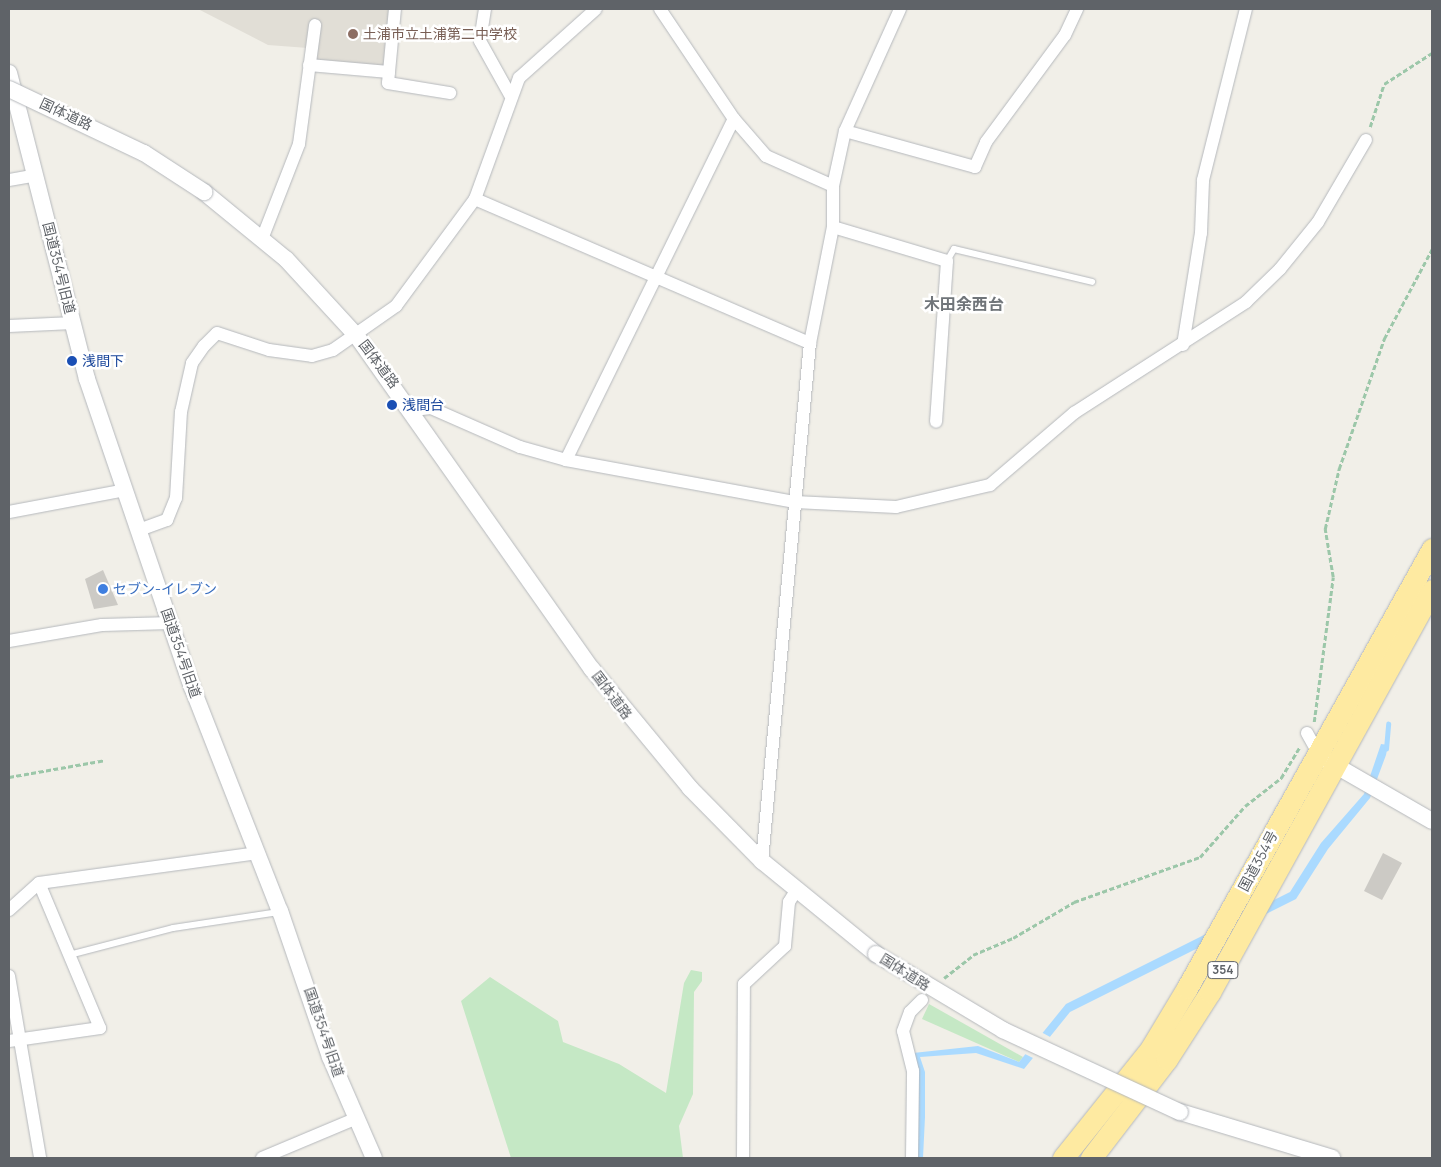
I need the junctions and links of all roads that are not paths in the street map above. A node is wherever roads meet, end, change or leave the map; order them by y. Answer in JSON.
{"nodes":[{"id":1,"x":395,"y":9,"type":"edge"},
{"id":2,"x":485,"y":9,"type":"edge"},
{"id":3,"x":596,"y":9,"type":"edge"},
{"id":4,"x":660,"y":9,"type":"edge"},
{"id":5,"x":900,"y":9,"type":"edge"},
{"id":6,"x":1077,"y":9,"type":"edge"},
{"id":7,"x":1246,"y":9,"type":"edge"},
{"id":8,"x":315,"y":25,"type":"dead end"},
{"id":9,"x":309,"y":65,"type":"junction"},
{"id":10,"x":389,"y":72,"type":"junction"},
{"id":11,"x":9,"y":73,"type":"edge"},
{"id":12,"x":9,"y":89,"type":"edge"},
{"id":13,"x":450,"y":93,"type":"dead end"},
{"id":14,"x":510,"y":95,"type":"junction"},
{"id":15,"x":14,"y":105,"type":"edge"},
{"id":16,"x":734,"y":119,"type":"junction"},
{"id":17,"x":844,"y":130,"type":"junction"},
{"id":18,"x":1366,"y":140,"type":"road end"},
{"id":19,"x":36,"y":176,"type":"junction"},
{"id":20,"x":9,"y":180,"type":"edge"},
{"id":21,"x":833,"y":186,"type":"junction"},
{"id":22,"x":475,"y":199,"type":"junction"},
{"id":23,"x":833,"y":227,"type":"junction"},
{"id":24,"x":262,"y":238,"type":"junction"},
{"id":25,"x":947,"y":261,"type":"junction"},
{"id":26,"x":655,"y":275,"type":"junction"},
{"id":27,"x":1092,"y":282,"type":"dead end"},
{"id":28,"x":73,"y":324,"type":"junction"},
{"id":29,"x":9,"y":326,"type":"edge"},
{"id":30,"x":356,"y":335,"type":"junction"},
{"id":31,"x":810,"y":343,"type":"junction"},
{"id":32,"x":1183,"y":345,"type":"junction"},
{"id":33,"x":413,"y":410,"type":"junction"},
{"id":34,"x":936,"y":422,"type":"dead end"},
{"id":35,"x":566,"y":460,"type":"junction"},
{"id":36,"x":125,"y":490,"type":"junction"},
{"id":37,"x":795,"y":502,"type":"junction"},
{"id":38,"x":9,"y":512,"type":"edge"},
{"id":39,"x":139,"y":530,"type":"junction"},
{"id":40,"x":1432,"y":549,"type":"edge"},
{"id":41,"x":1432,"y":590,"type":"edge"},
{"id":42,"x":171,"y":623,"type":"junction"},
{"id":43,"x":9,"y":641,"type":"edge"},
{"id":44,"x":1312,"y":742,"type":"junction"},
{"id":45,"x":1335,"y":768,"type":"junction"},
{"id":46,"x":1432,"y":821,"type":"edge"},
{"id":47,"x":258,"y":853,"type":"junction"},
{"id":48,"x":762,"y":861,"type":"junction"},
{"id":49,"x":40,"y":883,"type":"junction"},
{"id":50,"x":796,"y":890,"type":"junction"},
{"id":51,"x":9,"y":910,"type":"edge"},
{"id":52,"x":280,"y":911,"type":"junction"},
{"id":53,"x":68,"y":956,"type":"junction"},
{"id":54,"x":9,"y":976,"type":"edge"},
{"id":55,"x":922,"y":1000,"type":"dead end"},
{"id":56,"x":14,"y":1040,"type":"edge"},
{"id":57,"x":357,"y":1118,"type":"junction"},
{"id":58,"x":40,"y":1158,"type":"edge"},
{"id":59,"x":262,"y":1158,"type":"edge"},
{"id":60,"x":374,"y":1158,"type":"edge"},
{"id":61,"x":743,"y":1158,"type":"edge"},
{"id":62,"x":912,"y":1158,"type":"edge"},
{"id":63,"x":1064,"y":1158,"type":"edge"},
{"id":64,"x":1091,"y":1158,"type":"edge"},
{"id":65,"x":1332,"y":1158,"type":"edge"}],
"edges":[{"from":1,"to":10,"type":"street"},
{"from":2,"to":14,"type":"street"},
{"from":3,"to":14,"type":"street"},
{"from":4,"to":16,"type":"street"},
{"from":5,"to":17,"type":"street"},
{"from":6,"to":17,"type":"street"},
{"from":7,"to":32,"type":"street"},
{"from":8,"to":9,"type":"street"},
{"from":9,"to":10,"type":"street"},
{"from":9,"to":24,"type":"street"},
{"from":10,"to":13,"type":"street"},
{"from":11,"to":15,"type":"street","name":"国道354号旧道"},
{"from":12,"to":24,"type":"street","name":"国体道路","bridge":true},
{"from":14,"to":22,"type":"street"},
{"from":15,"to":19,"type":"street","name":"国道354号旧道"},
{"from":16,"to":21,"type":"street"},
{"from":16,"to":26,"type":"street"},
{"from":17,"to":21,"type":"street"},
{"from":18,"to":32,"type":"street"},
{"from":19,"to":20,"type":"street"},
{"from":19,"to":28,"type":"street","name":"国道354号旧道"},
{"from":21,"to":23,"type":"street"},
{"from":22,"to":26,"type":"street"},
{"from":22,"to":30,"type":"street"},
{"from":23,"to":25,"type":"street"},
{"from":23,"to":31,"type":"street"},
{"from":24,"to":30,"type":"street","name":"国体道路"},
{"from":25,"to":27,"type":"lane"},
{"from":25,"to":34,"type":"street"},
{"from":26,"to":31,"type":"street"},
{"from":26,"to":35,"type":"street"},
{"from":28,"to":29,"type":"street"},
{"from":28,"to":36,"type":"street","name":"国道354号旧道"},
{"from":30,"to":33,"type":"street","name":"国体道路"},
{"from":30,"to":39,"type":"street"},
{"from":31,"to":37,"type":"street"},
{"from":32,"to":37,"type":"street"},
{"from":33,"to":35,"type":"street"},
{"from":33,"to":48,"type":"street","name":"国体道路"},
{"from":35,"to":37,"type":"street"},
{"from":36,"to":38,"type":"street"},
{"from":36,"to":39,"type":"street","name":"国道354号旧道"},
{"from":37,"to":48,"type":"street"},
{"from":39,"to":42,"type":"street","name":"国道354号旧道"},
{"from":40,"to":44,"type":"highway","name":"国道354号","number":"354"},
{"from":41,"to":45,"type":"highway","name":"国道354号","number":"354"},
{"from":42,"to":43,"type":"street"},
{"from":42,"to":47,"type":"street","name":"国道354号旧道"},
{"from":44,"to":45,"type":"street"},
{"from":44,"to":63,"type":"highway","name":"国道354号","number":"354"},
{"from":45,"to":46,"type":"street"},
{"from":45,"to":64,"type":"highway","name":"国道354号","number":"354"},
{"from":47,"to":49,"type":"street"},
{"from":47,"to":52,"type":"street","name":"国道354号旧道"},
{"from":48,"to":50,"type":"street","name":"国体道路"},
{"from":49,"to":51,"type":"street"},
{"from":49,"to":53,"type":"street"},
{"from":50,"to":61,"type":"street"},
{"from":50,"to":65,"type":"street","name":"国体道路","bridge":true},
{"from":52,"to":53,"type":"lane"},
{"from":52,"to":57,"type":"street","name":"国道354号旧道"},
{"from":53,"to":56,"type":"street"},
{"from":54,"to":56,"type":"street"},
{"from":55,"to":62,"type":"street"},
{"from":56,"to":58,"type":"street"},
{"from":57,"to":59,"type":"street"},
{"from":57,"to":60,"type":"street","name":"国道354号旧道"}]}
